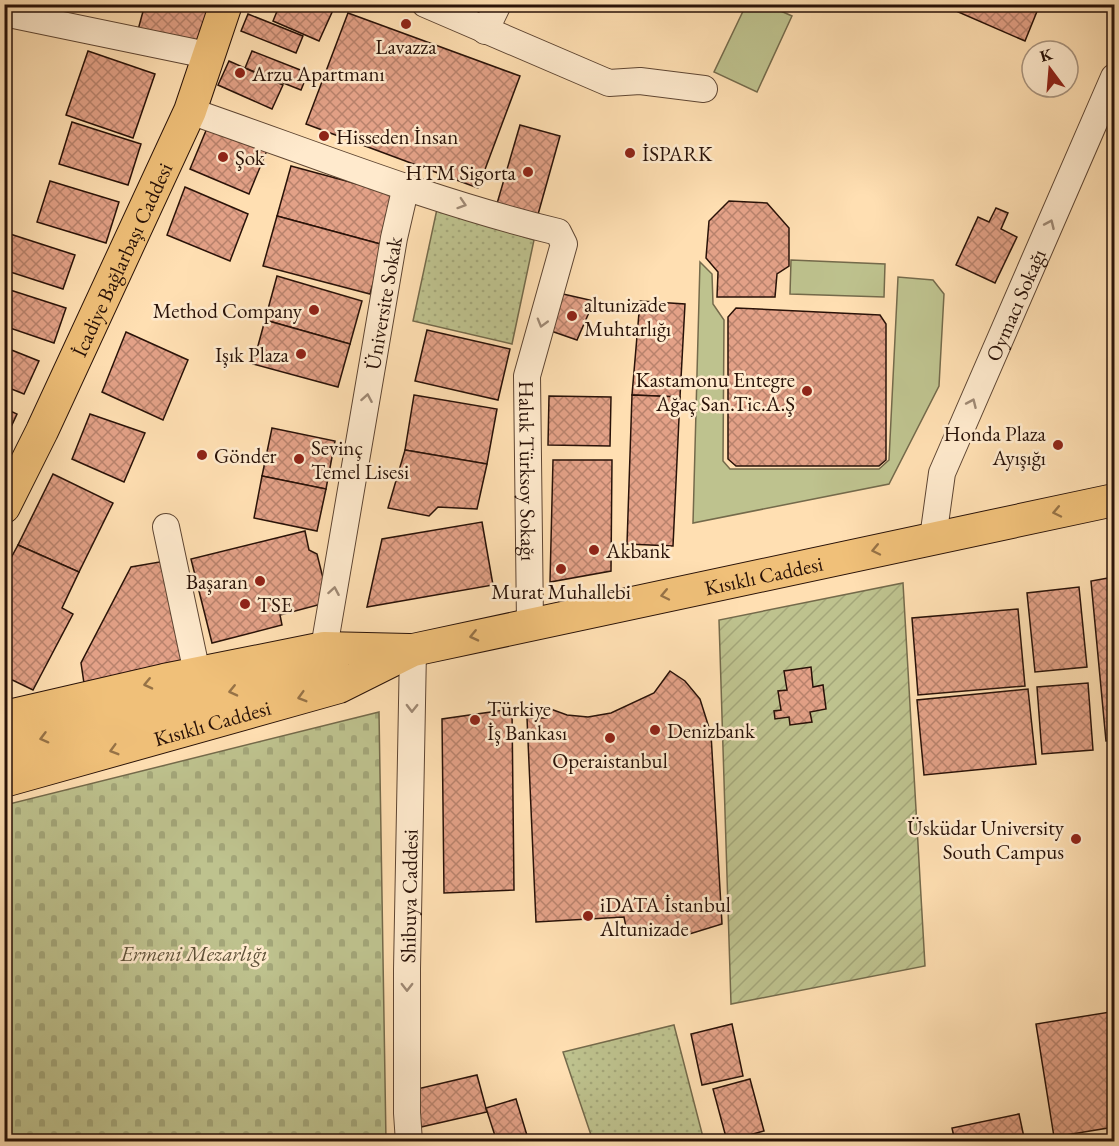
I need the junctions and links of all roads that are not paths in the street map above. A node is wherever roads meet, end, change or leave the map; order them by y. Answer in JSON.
{"nodes":[{"id":1,"x":226,"y":4,"type":"edge"},
{"id":2,"x":425,"y":4,"type":"edge"},
{"id":3,"x":498,"y":4,"type":"edge"},
{"id":4,"x":4,"y":13,"type":"edge"},
{"id":5,"x":485,"y":31,"type":"junction"},
{"id":6,"x":207,"y":56,"type":"junction"},
{"id":7,"x":1114,"y":77,"type":"edge"},
{"id":8,"x":704,"y":89,"type":"dead end"},
{"id":9,"x":190,"y":111,"type":"junction"},
{"id":10,"x":406,"y":186,"type":"junction"},
{"id":11,"x":1114,"y":500,"type":"edge"},
{"id":12,"x":4,"y":507,"type":"edge"},
{"id":13,"x":166,"y":527,"type":"dead end"},
{"id":14,"x":933,"y":538,"type":"junction"},
{"id":15,"x":530,"y":623,"type":"junction"},
{"id":16,"x":324,"y":648,"type":"junction"},
{"id":17,"x":413,"y":650,"type":"junction"},
{"id":18,"x":197,"y":673,"type":"junction"},
{"id":19,"x":7,"y":715,"type":"edge"},
{"id":20,"x":4,"y":749,"type":"edge"},
{"id":21,"x":4,"y":781,"type":"edge"},
{"id":22,"x":409,"y":1142,"type":"edge"}],
"edges":[{"from":1,"to":6,"type":"main road","name":"İcadiye Bağlarbaşı Caddesi"},
{"from":2,"to":5,"type":"street"},
{"from":3,"to":5,"type":"street"},
{"from":4,"to":6,"type":"street"},
{"from":5,"to":8,"type":"street"},
{"from":6,"to":9,"type":"main road","name":"İcadiye Bağlarbaşı Caddesi"},
{"from":14,"to":7,"type":"street","name":"Oymacı Sokağı","one_way":true},
{"from":9,"to":10,"type":"street"},
{"from":9,"to":12,"type":"main road","name":"İcadiye Bağlarbaşı Caddesi"},
{"from":10,"to":15,"type":"street","name":"Haluk Türksoy Sokağı","one_way":true},
{"from":16,"to":10,"type":"street","name":"Üniversite Sokak","one_way":true},
{"from":11,"to":14,"type":"main road","name":"Kısıklı Caddesi","one_way":true},
{"from":13,"to":18,"type":"street"},
{"from":14,"to":15,"type":"main road","name":"Kısıklı Caddesi","one_way":true},
{"from":15,"to":17,"type":"main road","name":"Kısıklı Caddesi","one_way":true},
{"from":16,"to":17,"type":"main road","name":"Kısıklı Caddesi"},
{"from":16,"to":18,"type":"main road","name":"Kısıklı Caddesi"},
{"from":17,"to":20,"type":"main road","one_way":true},
{"from":17,"to":21,"type":"main road","name":"Kısıklı Caddesi","one_way":true},
{"from":17,"to":22,"type":"street","name":"Shibuya Caddesi","one_way":true},
{"from":18,"to":19,"type":"main road","name":"Kısıklı Caddesi","one_way":true}]}
